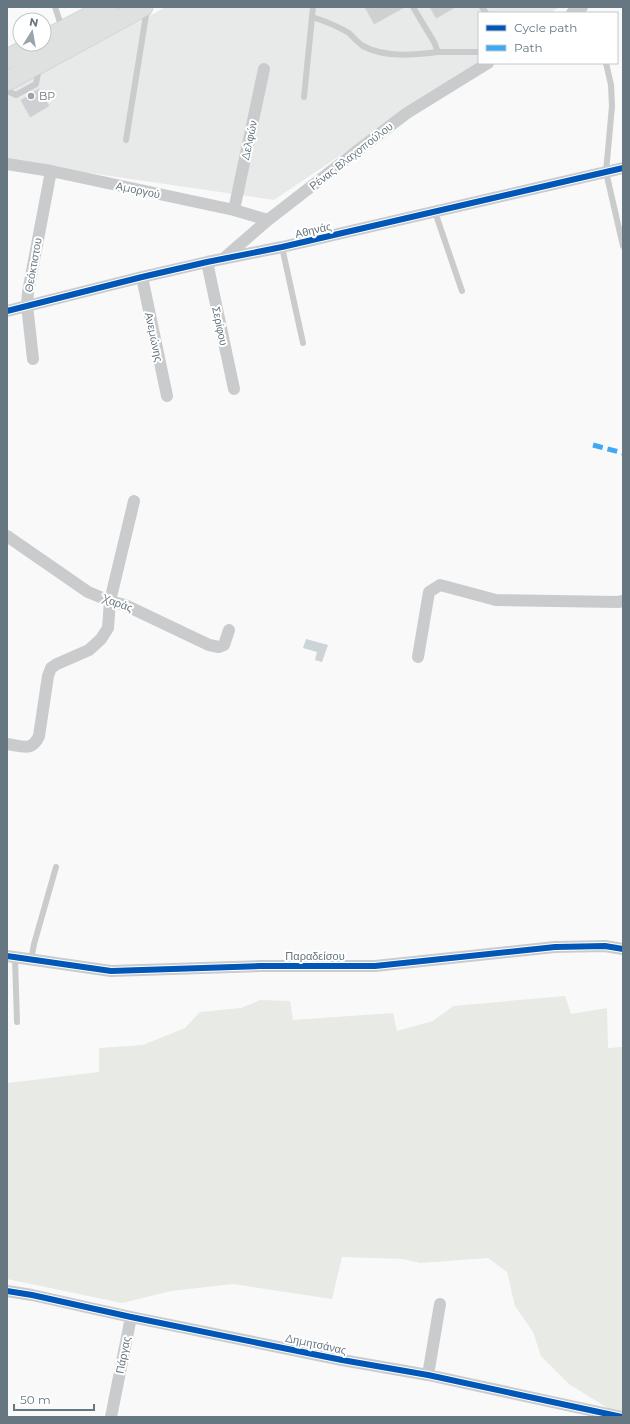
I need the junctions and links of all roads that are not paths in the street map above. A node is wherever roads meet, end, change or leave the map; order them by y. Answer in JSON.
{"nodes":[{"id":1,"x":55,"y":7,"type":"edge"},
{"id":2,"x":108,"y":7,"type":"edge"},
{"id":3,"x":143,"y":7,"type":"edge"},
{"id":4,"x":147,"y":7,"type":"edge"},
{"id":5,"x":313,"y":7,"type":"edge"},
{"id":6,"x":412,"y":7,"type":"edge"},
{"id":7,"x":312,"y":17,"type":"junction"},
{"id":8,"x":63,"y":30,"type":"junction"},
{"id":9,"x":52,"y":36,"type":"edge"},
{"id":10,"x":21,"y":52,"type":"edge"},
{"id":11,"x":438,"y":52,"type":"junction"},
{"id":12,"x":478,"y":52,"type":"edge"},
{"id":13,"x":7,"y":59,"type":"edge"},
{"id":14,"x":40,"y":63,"type":"junction"},
{"id":15,"x":486,"y":64,"type":"edge"},
{"id":16,"x":606,"y":64,"type":"edge"},
{"id":17,"x":264,"y":69,"type":"dead end"},
{"id":18,"x":7,"y":81,"type":"edge"},
{"id":19,"x":7,"y":91,"type":"edge"},
{"id":20,"x":304,"y":97,"type":"dead end"},
{"id":21,"x":126,"y":140,"type":"dead end"},
{"id":22,"x":7,"y":164,"type":"edge"},
{"id":23,"x":623,"y":168,"type":"edge"},
{"id":24,"x":51,"y":171,"type":"junction"},
{"id":25,"x":606,"y":172,"type":"junction"},
{"id":26,"x":234,"y":210,"type":"junction"},
{"id":27,"x":435,"y":212,"type":"junction"},
{"id":28,"x":268,"y":220,"type":"junction"},
{"id":29,"x":623,"y":246,"type":"edge"},
{"id":30,"x":282,"y":247,"type":"junction"},
{"id":31,"x":222,"y":259,"type":"junction"},
{"id":32,"x":207,"y":262,"type":"junction"},
{"id":33,"x":142,"y":277,"type":"junction"},
{"id":34,"x":462,"y":291,"type":"dead end"},
{"id":35,"x":27,"y":305,"type":"junction"},
{"id":36,"x":7,"y":311,"type":"edge"},
{"id":37,"x":303,"y":343,"type":"dead end"},
{"id":38,"x":34,"y":359,"type":"dead end"},
{"id":39,"x":234,"y":389,"type":"dead end"},
{"id":40,"x":167,"y":396,"type":"dead end"},
{"id":41,"x":134,"y":501,"type":"dead end"},
{"id":42,"x":7,"y":536,"type":"edge"},
{"id":43,"x":110,"y":601,"type":"junction"},
{"id":44,"x":623,"y":601,"type":"edge"},
{"id":45,"x":229,"y":630,"type":"dead end"},
{"id":46,"x":418,"y":656,"type":"dead end"},
{"id":47,"x":7,"y":744,"type":"edge"},
{"id":48,"x":56,"y":867,"type":"dead end"},
{"id":49,"x":623,"y":949,"type":"edge"},
{"id":50,"x":11,"y":957,"type":"edge"},
{"id":51,"x":31,"y":960,"type":"junction"},
{"id":52,"x":17,"y":1022,"type":"dead end"},
{"id":53,"x":7,"y":1291,"type":"edge"},
{"id":54,"x":440,"y":1304,"type":"dead end"},
{"id":55,"x":131,"y":1317,"type":"junction"},
{"id":56,"x":428,"y":1375,"type":"junction"},
{"id":57,"x":111,"y":1417,"type":"edge"},
{"id":58,"x":622,"y":1417,"type":"edge"}],
"edges":[{"from":1,"to":8,"type":"lane"},
{"from":2,"to":8,"type":"main road"},
{"from":3,"to":14,"type":"main road"},
{"from":4,"to":21,"type":"lane"},
{"from":5,"to":7,"type":"lane"},
{"from":6,"to":11,"type":"lane"},
{"from":7,"to":11,"type":"lane"},
{"from":7,"to":20,"type":"lane"},
{"from":8,"to":9,"type":"main road"},
{"from":10,"to":13,"type":"main road"},
{"from":11,"to":12,"type":"lane"},
{"from":14,"to":18,"type":"main road"},
{"from":14,"to":19,"type":"lane"},
{"from":15,"to":28,"type":"street","name":"Ρένας Βλαχοπούλου"},
{"from":16,"to":25,"type":"lane"},
{"from":17,"to":26,"type":"street","name":"Δελφών"},
{"from":22,"to":24,"type":"street","name":"Αμοργού"},
{"from":23,"to":25,"type":"street","name":"Αθηνάς"},
{"from":24,"to":26,"type":"street","name":"Αμοργού"},
{"from":24,"to":35,"type":"street","name":"Θεόκτιστου"},
{"from":25,"to":27,"type":"street","name":"Αθηνάς"},
{"from":25,"to":29,"type":"lane"},
{"from":26,"to":28,"type":"street","name":"Αμοργού"},
{"from":27,"to":30,"type":"street","name":"Αθηνάς"},
{"from":27,"to":34,"type":"lane"},
{"from":28,"to":31,"type":"street","name":"Ρένας Βλαχοπούλου"},
{"from":30,"to":31,"type":"street","name":"Αθηνάς"},
{"from":30,"to":37,"type":"lane"},
{"from":31,"to":32,"type":"street","name":"Αθηνάς"},
{"from":32,"to":33,"type":"street","name":"Αθηνάς"},
{"from":32,"to":39,"type":"street","name":"Σερίφου"},
{"from":33,"to":35,"type":"street","name":"Αθηνάς"},
{"from":33,"to":40,"type":"street","name":"Ανεμώνης"},
{"from":35,"to":36,"type":"street","name":"Αθηνάς"},
{"from":35,"to":38,"type":"street","name":"Θεόκτιστου"},
{"from":41,"to":43,"type":"street"},
{"from":42,"to":43,"type":"street","name":"Χαράς"},
{"from":43,"to":45,"type":"street","name":"Χαράς"},
{"from":43,"to":47,"type":"street"},
{"from":44,"to":46,"type":"street"},
{"from":48,"to":51,"type":"lane"},
{"from":49,"to":51,"type":"street","name":"Παραδείσου"},
{"from":50,"to":51,"type":"street","name":"Παραδείσου"},
{"from":50,"to":52,"type":"lane"},
{"from":53,"to":55,"type":"street","name":"Δημητσάνας"},
{"from":54,"to":56,"type":"street"},
{"from":55,"to":56,"type":"street","name":"Δημητσάνας"},
{"from":55,"to":57,"type":"street","name":"Πάργας"},
{"from":56,"to":58,"type":"street","name":"Δημητσάνας"}]}
